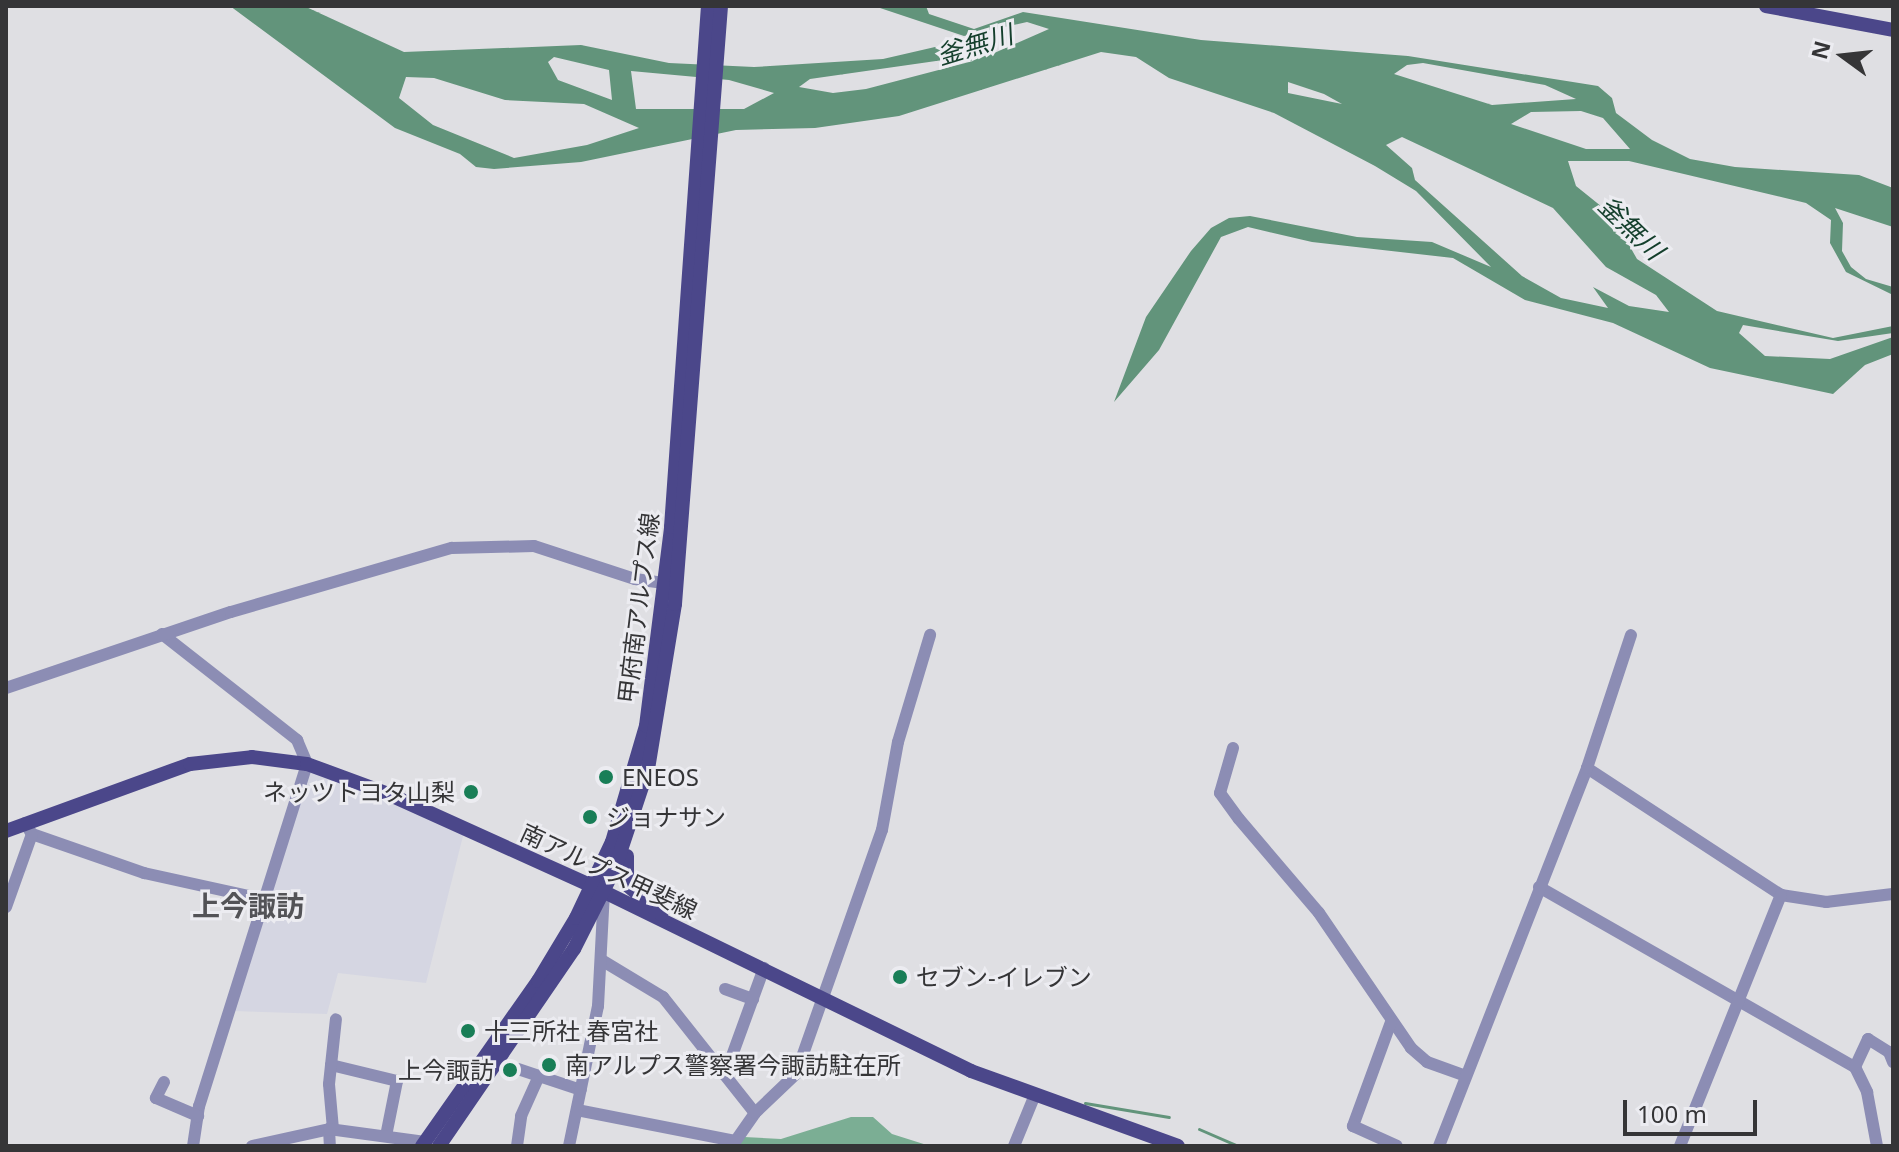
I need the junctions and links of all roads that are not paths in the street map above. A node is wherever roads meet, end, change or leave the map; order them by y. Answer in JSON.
{"nodes":[{"id":1,"x":708,"y":6,"type":"edge"},
{"id":2,"x":721,"y":6,"type":"edge"},
{"id":3,"x":1766,"y":6,"type":"edge"},
{"id":4,"x":1795,"y":9,"type":"edge"},
{"id":5,"x":1893,"y":30,"type":"edge"},
{"id":6,"x":677,"y":520,"type":"junction"},
{"id":7,"x":671,"y":584,"type":"junction"},
{"id":8,"x":162,"y":634,"type":"junction"},
{"id":9,"x":930,"y":635,"type":"dead end"},
{"id":10,"x":1631,"y":635,"type":"dead end"},
{"id":11,"x":6,"y":688,"type":"edge"},
{"id":12,"x":1233,"y":748,"type":"dead end"},
{"id":13,"x":307,"y":764,"type":"junction"},
{"id":14,"x":1587,"y":768,"type":"junction"},
{"id":15,"x":644,"y":782,"type":"junction"},
{"id":16,"x":29,"y":829,"type":"junction"},
{"id":17,"x":6,"y":831,"type":"edge"},
{"id":18,"x":1539,"y":887,"type":"junction"},
{"id":19,"x":598,"y":889,"type":"junction"},
{"id":20,"x":1893,"y":894,"type":"edge"},
{"id":21,"x":1781,"y":895,"type":"junction"},
{"id":22,"x":262,"y":899,"type":"junction"},
{"id":23,"x":6,"y":907,"type":"edge"},
{"id":24,"x":667,"y":922,"type":"junction"},
{"id":25,"x":603,"y":961,"type":"junction"},
{"id":26,"x":764,"y":968,"type":"junction"},
{"id":27,"x":725,"y":989,"type":"dead end"},
{"id":28,"x":824,"y":997,"type":"junction"},
{"id":29,"x":753,"y":999,"type":"junction"},
{"id":30,"x":1736,"y":1000,"type":"junction"},
{"id":31,"x":336,"y":1019,"type":"dead end"},
{"id":32,"x":1391,"y":1022,"type":"junction"},
{"id":33,"x":1893,"y":1062,"type":"edge"},
{"id":34,"x":331,"y":1065,"type":"junction"},
{"id":35,"x":1855,"y":1067,"type":"junction"},
{"id":36,"x":518,"y":1069,"type":"dead end"},
{"id":37,"x":725,"y":1075,"type":"junction"},
{"id":38,"x":539,"y":1076,"type":"junction"},
{"id":39,"x":1466,"y":1076,"type":"junction"},
{"id":40,"x":164,"y":1082,"type":"dead end"},
{"id":41,"x":581,"y":1090,"type":"junction"},
{"id":42,"x":1034,"y":1097,"type":"junction"},
{"id":43,"x":577,"y":1110,"type":"junction"},
{"id":44,"x":755,"y":1113,"type":"junction"},
{"id":45,"x":198,"y":1116,"type":"junction"},
{"id":46,"x":331,"y":1129,"type":"junction"},
{"id":47,"x":386,"y":1136,"type":"junction"},
{"id":48,"x":734,"y":1144,"type":"edge"},
{"id":49,"x":436,"y":1145,"type":"edge"},
{"id":50,"x":193,"y":1146,"type":"edge"},
{"id":51,"x":252,"y":1146,"type":"edge"},
{"id":52,"x":330,"y":1146,"type":"edge"},
{"id":53,"x":517,"y":1146,"type":"edge"},
{"id":54,"x":569,"y":1146,"type":"edge"},
{"id":55,"x":1014,"y":1146,"type":"edge"},
{"id":56,"x":1178,"y":1146,"type":"edge"},
{"id":57,"x":1397,"y":1146,"type":"edge"},
{"id":58,"x":1439,"y":1146,"type":"edge"},
{"id":59,"x":1680,"y":1146,"type":"edge"},
{"id":60,"x":1877,"y":1146,"type":"edge"}],
"edges":[{"from":1,"to":6,"type":"main road","name":"甲府南アルプス線"},
{"from":2,"to":6,"type":"main road","name":"甲府南アルプス線"},
{"from":3,"to":4,"type":"main road"},
{"from":4,"to":5,"type":"main road"},
{"from":6,"to":7,"type":"main road","name":"甲府南アルプス線"},
{"from":7,"to":8,"type":"street"},
{"from":7,"to":15,"type":"main road","name":"甲府南アルプス線"},
{"from":7,"to":19,"type":"main road","name":"甲府南アルプス線"},
{"from":8,"to":11,"type":"street"},
{"from":8,"to":13,"type":"street"},
{"from":9,"to":28,"type":"street"},
{"from":10,"to":14,"type":"street"},
{"from":12,"to":32,"type":"street"},
{"from":13,"to":16,"type":"main road","name":"南アルプス甲斐線"},
{"from":13,"to":19,"type":"main road","name":"南アルプス甲斐線"},
{"from":13,"to":22,"type":"street"},
{"from":14,"to":18,"type":"street"},
{"from":14,"to":21,"type":"street"},
{"from":15,"to":19,"type":"main road","name":"甲府南アルプス線"},
{"from":15,"to":24,"type":"main road"},
{"from":16,"to":17,"type":"main road","name":"南アルプス甲斐線"},
{"from":16,"to":22,"type":"street"},
{"from":16,"to":23,"type":"street"},
{"from":18,"to":30,"type":"street"},
{"from":18,"to":39,"type":"street"},
{"from":19,"to":24,"type":"main road","name":"南アルプス甲斐線"},
{"from":19,"to":25,"type":"street"},
{"from":19,"to":49,"type":"main road","name":"甲府南アルプス線"},
{"from":20,"to":21,"type":"street"},
{"from":21,"to":30,"type":"street"},
{"from":22,"to":45,"type":"street"},
{"from":24,"to":26,"type":"main road","name":"南アルプス甲斐線"},
{"from":25,"to":37,"type":"street"},
{"from":25,"to":41,"type":"street"},
{"from":26,"to":28,"type":"main road","name":"南アルプス甲斐線"},
{"from":26,"to":29,"type":"street"},
{"from":27,"to":29,"type":"street"},
{"from":28,"to":42,"type":"main road","name":"南アルプス甲斐線"},
{"from":28,"to":44,"type":"street"},
{"from":29,"to":37,"type":"street"},
{"from":30,"to":35,"type":"street"},
{"from":30,"to":59,"type":"street"},
{"from":31,"to":34,"type":"street"},
{"from":32,"to":39,"type":"street"},
{"from":32,"to":57,"type":"street"},
{"from":33,"to":35,"type":"street"},
{"from":34,"to":46,"type":"street"},
{"from":34,"to":47,"type":"street"},
{"from":35,"to":60,"type":"street"},
{"from":36,"to":38,"type":"street"},
{"from":37,"to":44,"type":"street"},
{"from":38,"to":41,"type":"street"},
{"from":38,"to":53,"type":"street"},
{"from":39,"to":58,"type":"street"},
{"from":40,"to":45,"type":"street"},
{"from":41,"to":43,"type":"street"},
{"from":42,"to":55,"type":"street"},
{"from":42,"to":56,"type":"main road","name":"南アルプス甲斐線"},
{"from":43,"to":48,"type":"street"},
{"from":43,"to":54,"type":"street"},
{"from":44,"to":48,"type":"street"},
{"from":45,"to":50,"type":"street"},
{"from":46,"to":47,"type":"street"},
{"from":46,"to":51,"type":"street"},
{"from":46,"to":52,"type":"street"},
{"from":47,"to":49,"type":"street"}]}
